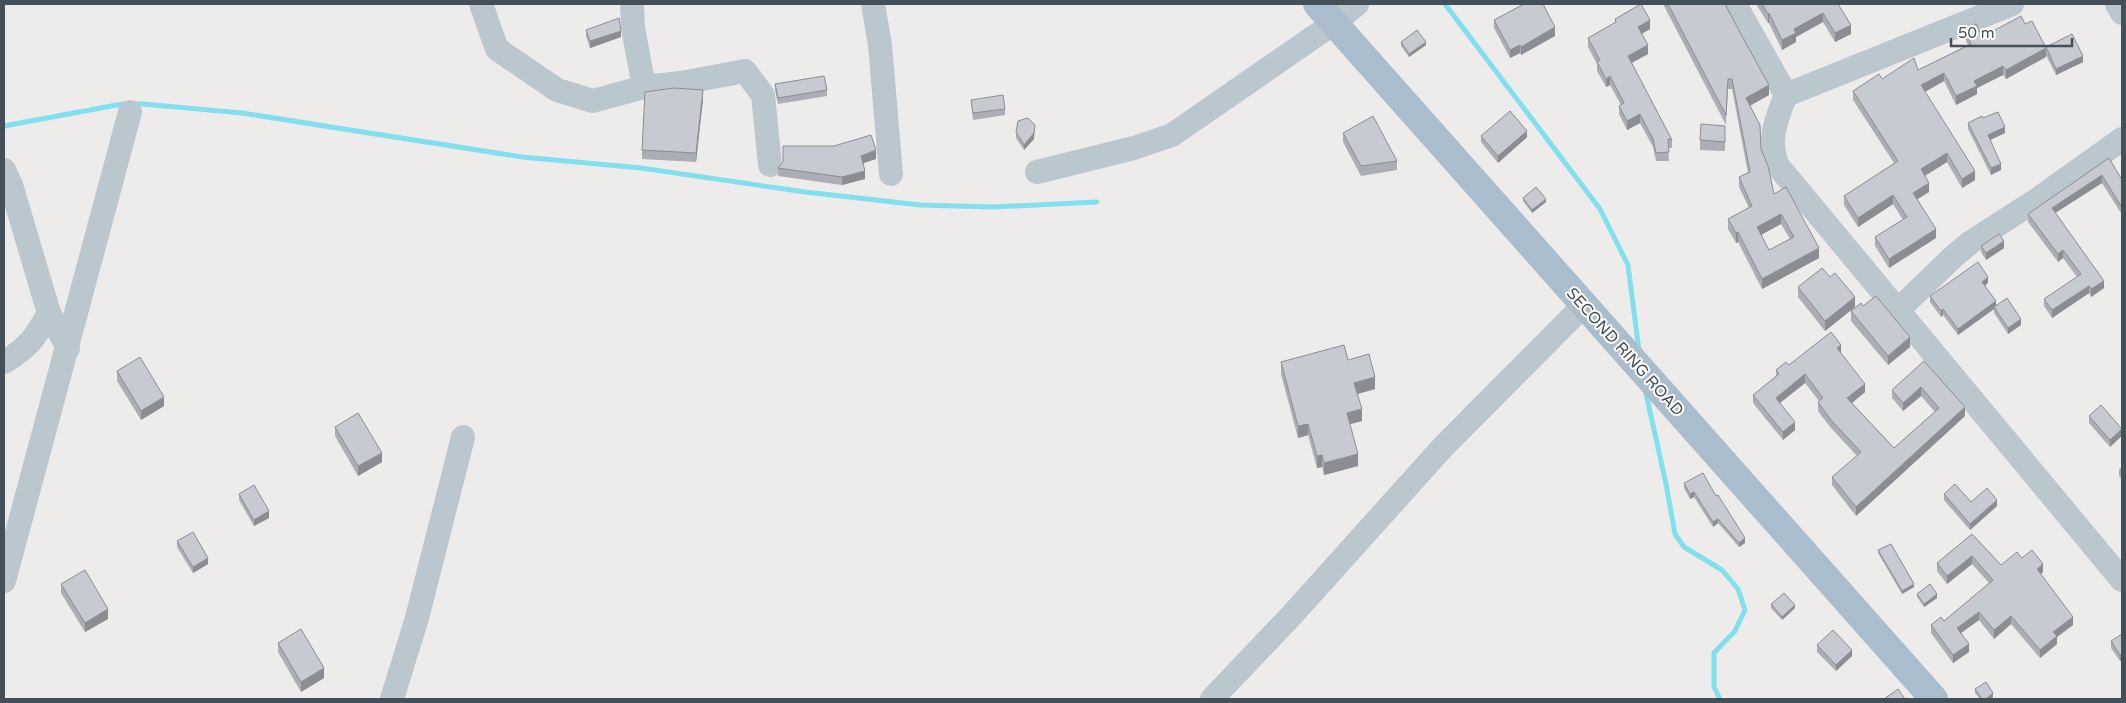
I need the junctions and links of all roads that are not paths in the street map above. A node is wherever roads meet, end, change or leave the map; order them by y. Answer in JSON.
{"nodes":[{"id":1,"x":481,"y":4,"type":"edge"},
{"id":2,"x":632,"y":4,"type":"edge"},
{"id":3,"x":873,"y":4,"type":"edge"},
{"id":4,"x":1357,"y":4,"type":"edge"},
{"id":5,"x":1735,"y":4,"type":"edge"},
{"id":6,"x":2012,"y":4,"type":"edge"},
{"id":7,"x":2117,"y":4,"type":"edge"},
{"id":8,"x":2122,"y":13,"type":"edge"},
{"id":9,"x":1326,"y":14,"type":"edge"},
{"id":10,"x":644,"y":87,"type":"junction"},
{"id":11,"x":1786,"y":95,"type":"junction"},
{"id":12,"x":130,"y":112,"type":"dead end"},
{"id":13,"x":2122,"y":139,"type":"edge"},
{"id":14,"x":770,"y":165,"type":"dead end"},
{"id":15,"x":4,"y":170,"type":"edge"},
{"id":16,"x":1037,"y":172,"type":"dead end"},
{"id":17,"x":891,"y":174,"type":"dead end"},
{"id":18,"x":1583,"y":306,"type":"junction"},
{"id":19,"x":1897,"y":311,"type":"junction"},
{"id":20,"x":48,"y":312,"type":"junction"},
{"id":21,"x":68,"y":348,"type":"junction"},
{"id":22,"x":4,"y":362,"type":"edge"},
{"id":23,"x":463,"y":437,"type":"dead end"},
{"id":24,"x":2122,"y":580,"type":"edge"},
{"id":25,"x":4,"y":582,"type":"edge"},
{"id":26,"x":392,"y":699,"type":"edge"},
{"id":27,"x":1212,"y":699,"type":"edge"},
{"id":28,"x":1934,"y":699,"type":"edge"}],
"edges":[{"from":1,"to":10,"type":"street"},
{"from":2,"to":10,"type":"street"},
{"from":3,"to":17,"type":"street"},
{"from":4,"to":9,"type":"street"},
{"from":5,"to":11,"type":"street"},
{"from":6,"to":11,"type":"street"},
{"from":7,"to":8,"type":"street"},
{"from":9,"to":16,"type":"street"},
{"from":9,"to":18,"type":"main road","name":"SECOND RING ROAD"},
{"from":10,"to":14,"type":"street"},
{"from":11,"to":19,"type":"street"},
{"from":12,"to":21,"type":"street"},
{"from":13,"to":19,"type":"street"},
{"from":15,"to":20,"type":"street"},
{"from":18,"to":27,"type":"street"},
{"from":18,"to":28,"type":"main road","name":"SECOND RING ROAD"},
{"from":19,"to":24,"type":"street"},
{"from":20,"to":21,"type":"street"},
{"from":20,"to":22,"type":"street"},
{"from":21,"to":25,"type":"street"},
{"from":23,"to":26,"type":"street"}]}
